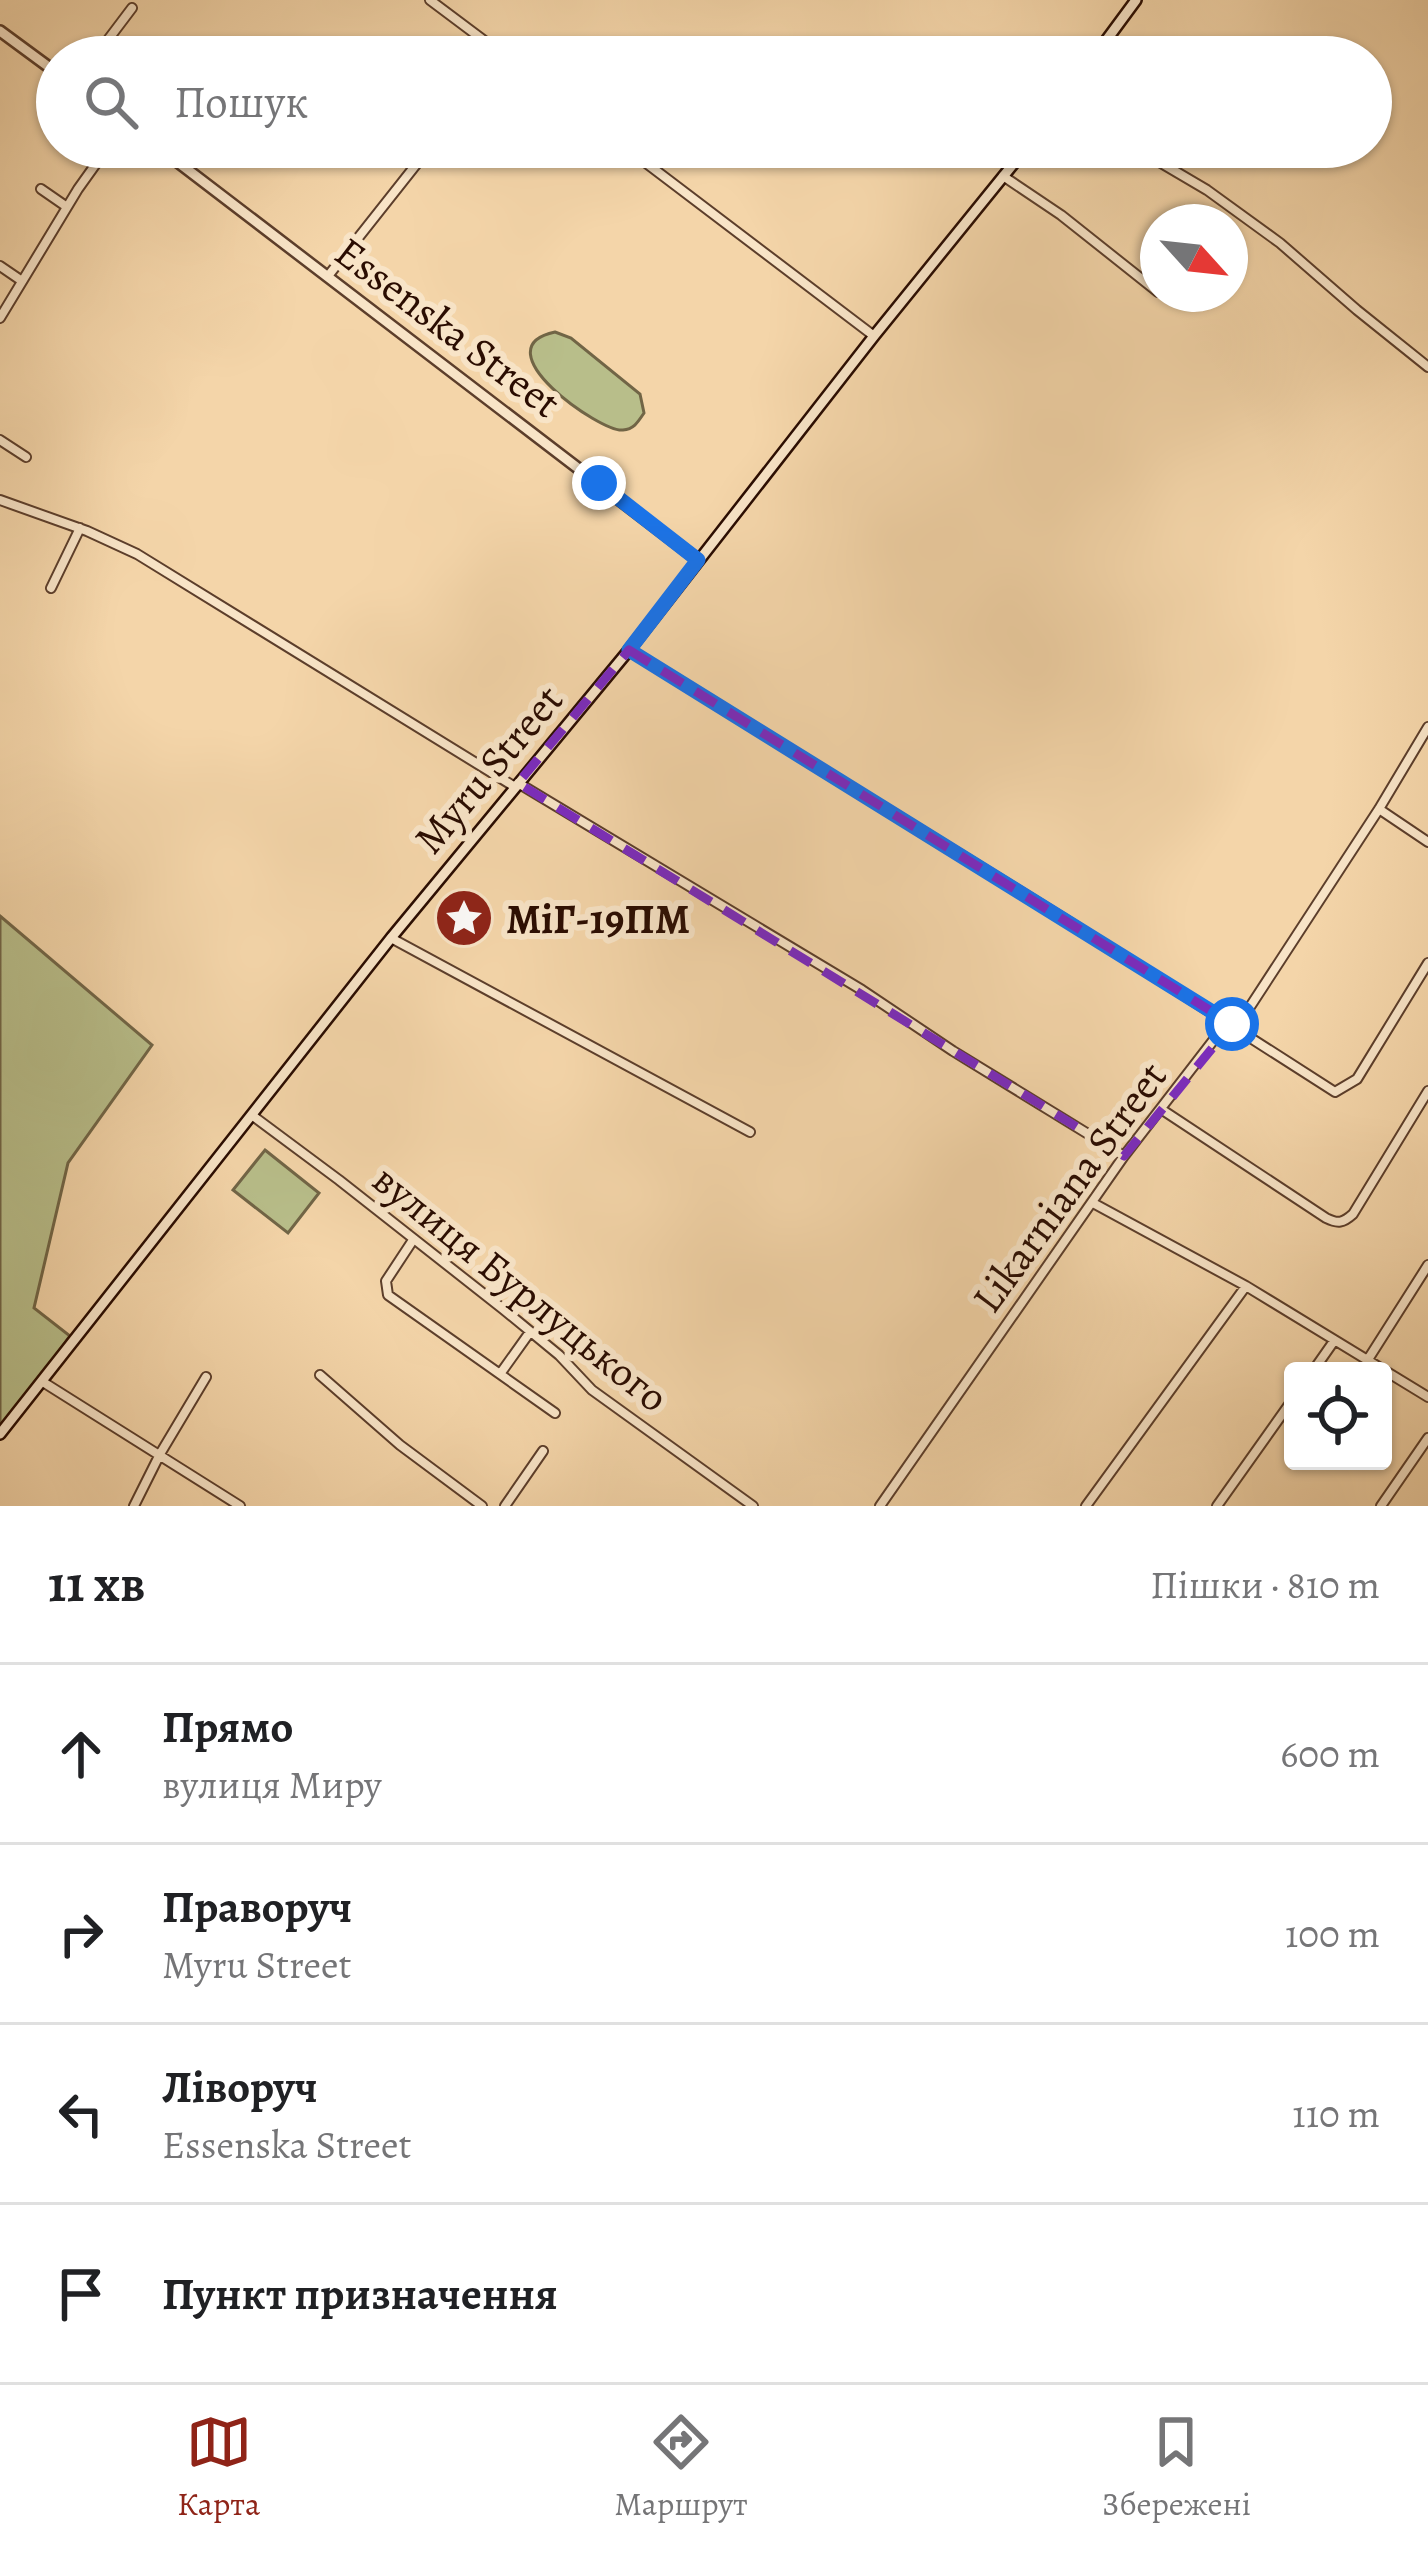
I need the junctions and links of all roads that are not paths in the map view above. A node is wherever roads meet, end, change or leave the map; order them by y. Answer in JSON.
{"nodes":[{"id":1,"x":430,"y":0,"type":"edge"},
{"id":2,"x":1136,"y":0,"type":"edge"},
{"id":3,"x":132,"y":8,"type":"dead end"},
{"id":4,"x":0,"y":31,"type":"edge"},
{"id":5,"x":111,"y":36,"type":"edge"},
{"id":6,"x":477,"y":36,"type":"edge"},
{"id":7,"x":1109,"y":36,"type":"edge"},
{"id":8,"x":36,"y":58,"type":"edge"},
{"id":9,"x":94,"y":168,"type":"edge"},
{"id":10,"x":186,"y":168,"type":"edge"},
{"id":11,"x":413,"y":168,"type":"edge"},
{"id":12,"x":654,"y":168,"type":"edge"},
{"id":13,"x":1010,"y":168,"type":"edge"},
{"id":14,"x":1170,"y":168,"type":"edge"},
{"id":15,"x":1004,"y":176,"type":"junction"},
{"id":16,"x":41,"y":189,"type":"dead end"},
{"id":17,"x":67,"y":207,"type":"junction"},
{"id":18,"x":0,"y":266,"type":"edge"},
{"id":19,"x":328,"y":276,"type":"junction"},
{"id":20,"x":1140,"y":278,"type":"edge"},
{"id":21,"x":22,"y":281,"type":"junction"},
{"id":22,"x":0,"y":319,"type":"edge"},
{"id":23,"x":874,"y":336,"type":"junction"},
{"id":24,"x":1428,"y":367,"type":"edge"},
{"id":25,"x":0,"y":440,"type":"edge"},
{"id":26,"x":26,"y":457,"type":"dead end"},
{"id":27,"x":0,"y":500,"type":"edge"},
{"id":28,"x":80,"y":528,"type":"junction"},
{"id":29,"x":698,"y":560,"type":"junction"},
{"id":30,"x":51,"y":588,"type":"dead end"},
{"id":31,"x":629,"y":650,"type":"junction"},
{"id":32,"x":1428,"y":727,"type":"edge"},
{"id":33,"x":517,"y":785,"type":"junction"},
{"id":34,"x":1378,"y":809,"type":"junction"},
{"id":35,"x":1428,"y":842,"type":"edge"},
{"id":36,"x":392,"y":938,"type":"junction"},
{"id":37,"x":1428,"y":963,"type":"edge"},
{"id":38,"x":1232,"y":1024,"type":"junction"},
{"id":39,"x":1428,"y":1090,"type":"edge"},
{"id":40,"x":1161,"y":1109,"type":"junction"},
{"id":41,"x":253,"y":1116,"type":"junction"},
{"id":42,"x":750,"y":1132,"type":"dead end"},
{"id":43,"x":1124,"y":1156,"type":"junction"},
{"id":44,"x":1093,"y":1203,"type":"junction"},
{"id":45,"x":413,"y":1240,"type":"junction"},
{"id":46,"x":1428,"y":1265,"type":"edge"},
{"id":47,"x":1246,"y":1286,"type":"junction"},
{"id":48,"x":530,"y":1332,"type":"junction"},
{"id":49,"x":1334,"y":1341,"type":"junction"},
{"id":50,"x":1367,"y":1360,"type":"junction"},
{"id":51,"x":1319,"y":1362,"type":"edge"},
{"id":52,"x":500,"y":1374,"type":"junction"},
{"id":53,"x":320,"y":1375,"type":"dead end"},
{"id":54,"x":206,"y":1377,"type":"dead end"},
{"id":55,"x":43,"y":1382,"type":"junction"},
{"id":56,"x":1428,"y":1397,"type":"edge"},
{"id":57,"x":1284,"y":1412,"type":"edge"},
{"id":58,"x":555,"y":1413,"type":"dead end"},
{"id":59,"x":0,"y":1434,"type":"edge"},
{"id":60,"x":1428,"y":1438,"type":"edge"},
{"id":61,"x":542,"y":1451,"type":"dead end"},
{"id":62,"x":160,"y":1454,"type":"junction"},
{"id":63,"x":134,"y":1506,"type":"edge"},
{"id":64,"x":240,"y":1506,"type":"edge"},
{"id":65,"x":482,"y":1506,"type":"edge"},
{"id":66,"x":506,"y":1506,"type":"edge"},
{"id":67,"x":753,"y":1506,"type":"edge"},
{"id":68,"x":880,"y":1506,"type":"edge"},
{"id":69,"x":1086,"y":1506,"type":"edge"},
{"id":70,"x":1217,"y":1506,"type":"edge"},
{"id":71,"x":1382,"y":1506,"type":"edge"}],
"edges":[{"from":1,"to":6,"type":"street"},
{"from":2,"to":7,"type":"main road"},
{"from":3,"to":5,"type":"street"},
{"from":4,"to":8,"type":"main road"},
{"from":9,"to":17,"type":"street"},
{"from":10,"to":19,"type":"main road","name":"Essenska Street"},
{"from":11,"to":19,"type":"street"},
{"from":12,"to":23,"type":"street"},
{"from":13,"to":15,"type":"main road","name":"Myru Street"},
{"from":14,"to":24,"type":"street"},
{"from":15,"to":20,"type":"street"},
{"from":15,"to":23,"type":"main road","name":"Myru Street"},
{"from":16,"to":17,"type":"street"},
{"from":17,"to":21,"type":"street"},
{"from":18,"to":21,"type":"street"},
{"from":19,"to":29,"type":"main road","name":"Essenska Street"},
{"from":21,"to":22,"type":"street"},
{"from":23,"to":29,"type":"main road","name":"Myru Street"},
{"from":25,"to":26,"type":"street"},
{"from":27,"to":28,"type":"street"},
{"from":28,"to":30,"type":"street"},
{"from":28,"to":33,"type":"street"},
{"from":29,"to":31,"type":"main road","name":"Myru Street"},
{"from":31,"to":33,"type":"main road","name":"Myru Street"},
{"from":31,"to":38,"type":"street"},
{"from":32,"to":34,"type":"street","name":"Likarniana Street"},
{"from":33,"to":36,"type":"main road","name":"Myru Street"},
{"from":33,"to":43,"type":"street"},
{"from":34,"to":35,"type":"street"},
{"from":34,"to":38,"type":"street","name":"Likarniana Street"},
{"from":36,"to":41,"type":"main road","name":"Myru Street"},
{"from":36,"to":42,"type":"street"},
{"from":37,"to":38,"type":"street"},
{"from":38,"to":40,"type":"street","name":"Likarniana Street"},
{"from":39,"to":40,"type":"street"},
{"from":40,"to":43,"type":"street","name":"Likarniana Street"},
{"from":41,"to":45,"type":"street","name":"вулиця Бурлуцького"},
{"from":41,"to":55,"type":"main road","name":"Myru Street"},
{"from":43,"to":44,"type":"street","name":"Likarniana Street"},
{"from":44,"to":47,"type":"street"},
{"from":44,"to":68,"type":"street","name":"Likarniana Street"},
{"from":45,"to":48,"type":"street","name":"вулиця Бурлуцького"},
{"from":45,"to":52,"type":"street"},
{"from":46,"to":50,"type":"street"},
{"from":47,"to":49,"type":"street"},
{"from":47,"to":69,"type":"street"},
{"from":48,"to":52,"type":"street"},
{"from":48,"to":67,"type":"street","name":"вулиця Бурлуцького"},
{"from":49,"to":50,"type":"street"},
{"from":49,"to":51,"type":"street"},
{"from":50,"to":56,"type":"street"},
{"from":52,"to":58,"type":"street"},
{"from":53,"to":65,"type":"street"},
{"from":54,"to":62,"type":"street"},
{"from":55,"to":59,"type":"main road","name":"Myru Street"},
{"from":55,"to":62,"type":"street"},
{"from":57,"to":70,"type":"street"},
{"from":60,"to":71,"type":"street"},
{"from":61,"to":66,"type":"street"},
{"from":62,"to":63,"type":"street"},
{"from":62,"to":64,"type":"street"}]}
